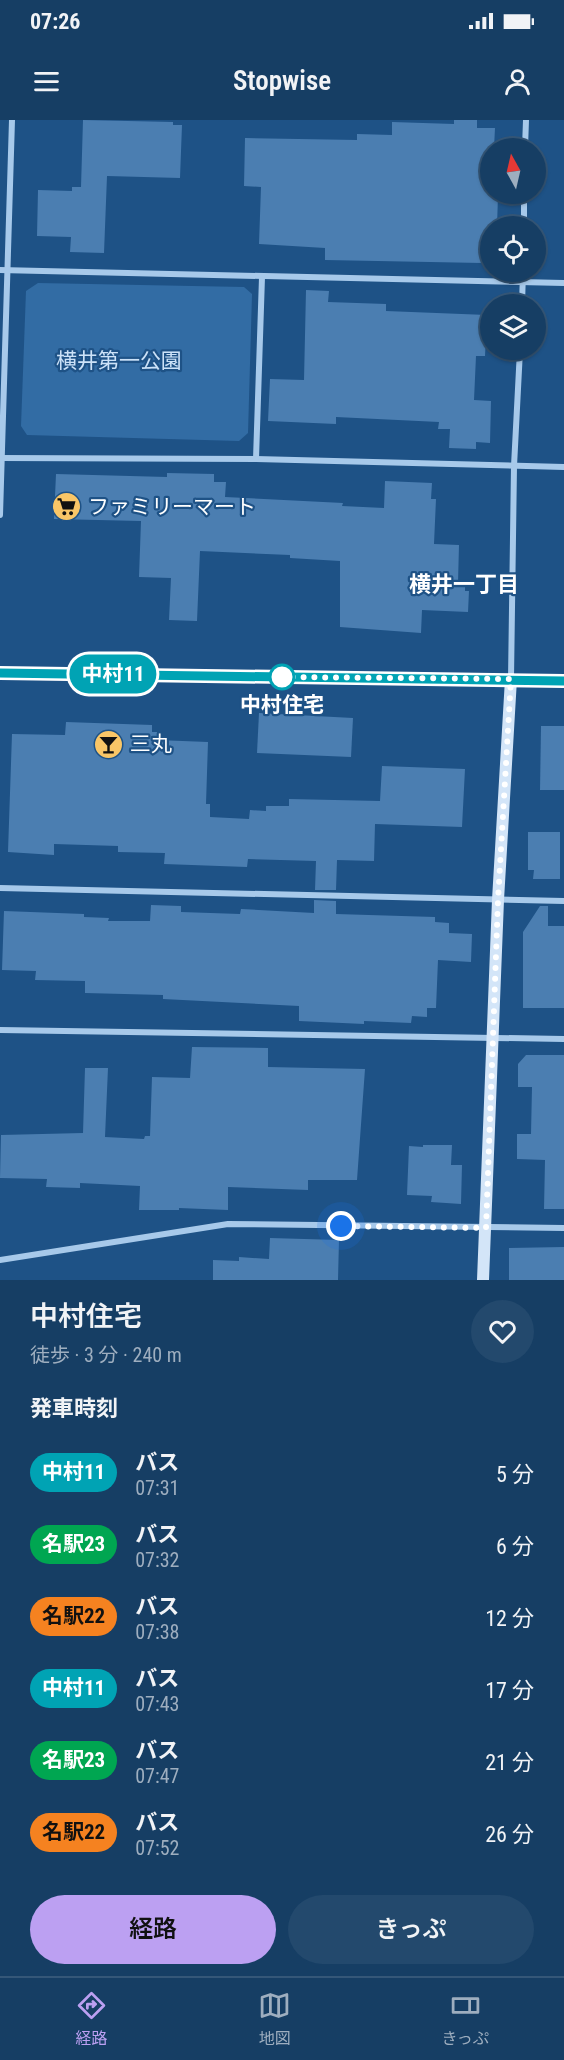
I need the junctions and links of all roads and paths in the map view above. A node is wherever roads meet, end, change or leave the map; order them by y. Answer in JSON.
{"nodes":[{"id":1,"x":12,"y":120,"type":"edge"},
{"id":2,"x":526,"y":120,"type":"edge"},
{"id":3,"x":525,"y":138,"type":"edge"},
{"id":4,"x":0,"y":270,"type":"edge"},
{"id":5,"x":9,"y":270,"type":"junction"},
{"id":6,"x":262,"y":276,"type":"junction"},
{"id":7,"x":480,"y":281,"type":"edge"},
{"id":8,"x":523,"y":282,"type":"joint"},
{"id":9,"x":564,"y":283,"type":"edge"},
{"id":10,"x":522,"y":294,"type":"edge"},
{"id":11,"x":519,"y":360,"type":"edge"},
{"id":12,"x":1,"y":458,"type":"edge"},
{"id":13,"x":256,"y":459,"type":"junction"},
{"id":14,"x":514,"y":466,"type":"junction"},
{"id":15,"x":564,"y":467,"type":"edge"},
{"id":16,"x":0,"y":515,"type":"edge"},
{"id":17,"x":0,"y":673,"type":"edge"},
{"id":18,"x":511,"y":679,"type":"junction"},
{"id":19,"x":564,"y":681,"type":"edge"},
{"id":20,"x":0,"y":888,"type":"edge"},
{"id":21,"x":498,"y":900,"type":"junction"},
{"id":22,"x":564,"y":901,"type":"edge"},
{"id":23,"x":0,"y":1030,"type":"edge"},
{"id":24,"x":494,"y":1038,"type":"junction"},
{"id":25,"x":564,"y":1039,"type":"edge"},
{"id":26,"x":486,"y":1228,"type":"junction"},
{"id":27,"x":564,"y":1228,"type":"edge"},
{"id":28,"x":0,"y":1260,"type":"edge"},
{"id":29,"x":483,"y":1280,"type":"edge"}],
"edges":[{"from":1,"to":5,"type":"street"},
{"from":2,"to":3,"type":"street"},
{"from":4,"to":5,"type":"street"},
{"from":5,"to":6,"type":"street"},
{"from":5,"to":12,"type":"street"},
{"from":6,"to":7,"type":"street"},
{"from":6,"to":13,"type":"street"},
{"from":8,"to":9,"type":"street"},
{"from":8,"to":10,"type":"street"},
{"from":11,"to":14,"type":"street"},
{"from":12,"to":13,"type":"street"},
{"from":12,"to":16,"type":"street"},
{"from":13,"to":14,"type":"street"},
{"from":14,"to":15,"type":"street"},
{"from":14,"to":18,"type":"street"},
{"from":17,"to":18,"type":"street"},
{"from":18,"to":19,"type":"street"},
{"from":18,"to":21,"type":"street"},
{"from":20,"to":21,"type":"street"},
{"from":21,"to":22,"type":"street"},
{"from":21,"to":24,"type":"street"},
{"from":23,"to":24,"type":"street"},
{"from":24,"to":25,"type":"street"},
{"from":24,"to":26,"type":"street"},
{"from":26,"to":27,"type":"street"},
{"from":26,"to":28,"type":"street"},
{"from":26,"to":29,"type":"street"}]}
